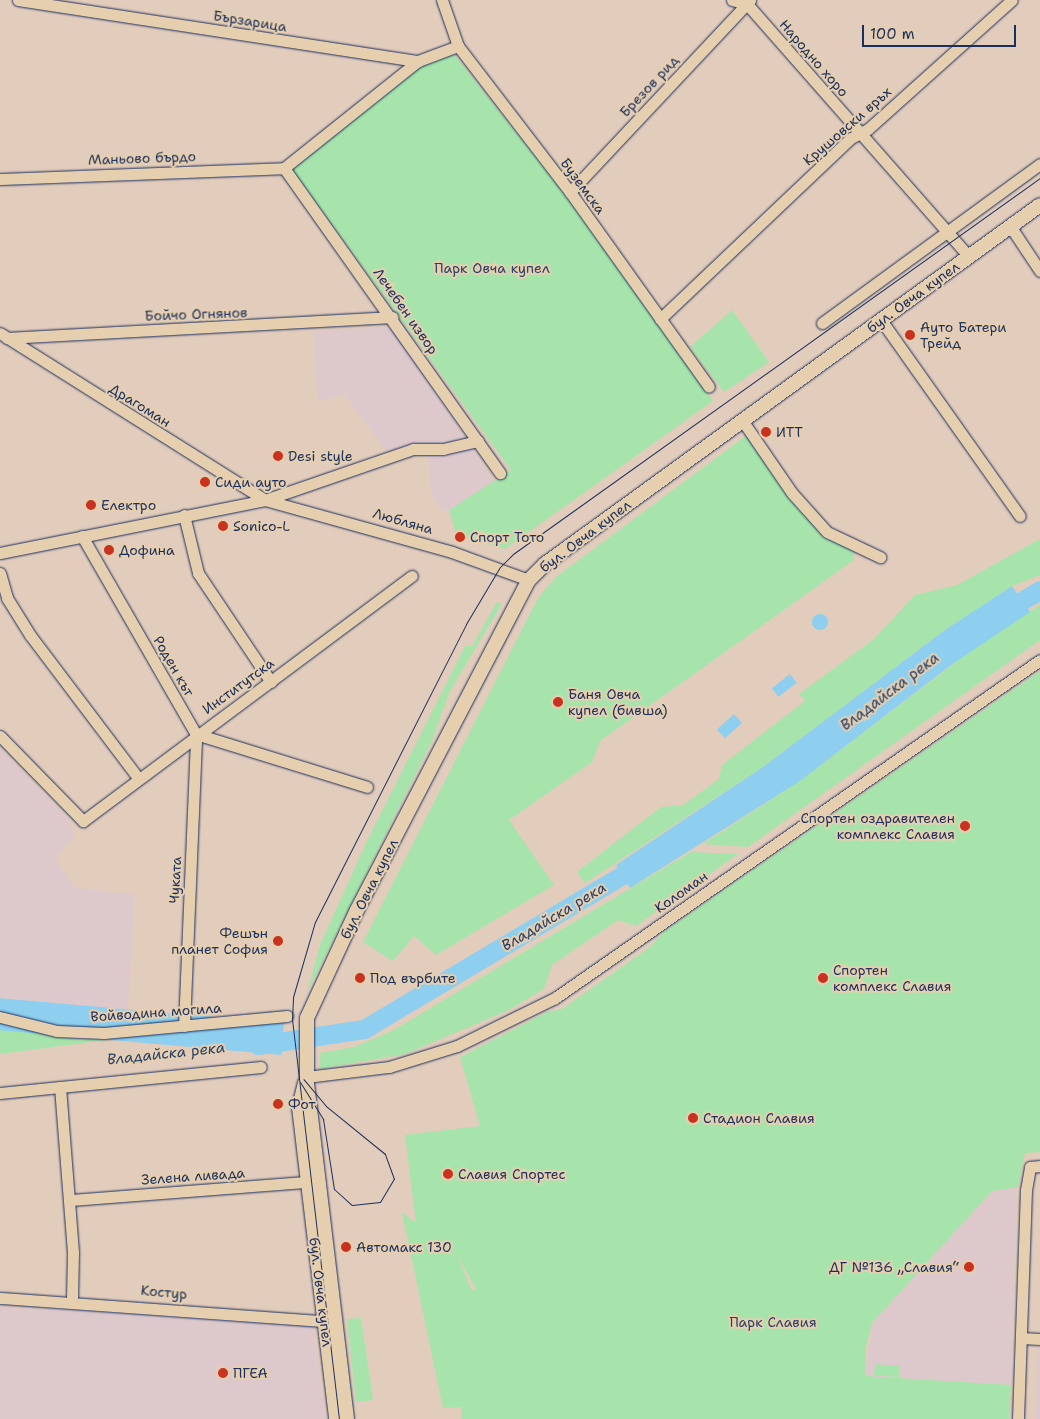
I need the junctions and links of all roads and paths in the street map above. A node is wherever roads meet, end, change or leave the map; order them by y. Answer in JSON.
{"nodes":[{"id":1,"x":442,"y":0,"type":"edge"},
{"id":2,"x":732,"y":0,"type":"edge"},
{"id":3,"x":1012,"y":0,"type":"edge"},
{"id":4,"x":26,"y":1,"type":"edge"},
{"id":5,"x":749,"y":2,"type":"edge"},
{"id":6,"x":458,"y":46,"type":"junction"},
{"id":7,"x":418,"y":61,"type":"junction"},
{"id":8,"x":860,"y":133,"type":"junction"},
{"id":9,"x":1040,"y":164,"type":"edge"},
{"id":10,"x":284,"y":168,"type":"junction"},
{"id":11,"x":0,"y":179,"type":"edge"},
{"id":12,"x":570,"y":192,"type":"junction"},
{"id":13,"x":1040,"y":205,"type":"edge"},
{"id":14,"x":1010,"y":226,"type":"junction"},
{"id":15,"x":949,"y":233,"type":"junction"},
{"id":16,"x":968,"y":256,"type":"junction"},
{"id":17,"x":1040,"y":271,"type":"edge"},
{"id":18,"x":392,"y":317,"type":"junction"},
{"id":19,"x":660,"y":319,"type":"junction"},
{"id":20,"x":881,"y":320,"type":"junction"},
{"id":21,"x":822,"y":323,"type":"dead end"},
{"id":22,"x":3,"y":337,"type":"edge"},
{"id":23,"x":709,"y":387,"type":"dead end"},
{"id":24,"x":742,"y":420,"type":"junction"},
{"id":25,"x":478,"y":440,"type":"junction"},
{"id":26,"x":500,"y":473,"type":"dead end"},
{"id":27,"x":265,"y":500,"type":"junction"},
{"id":28,"x":184,"y":515,"type":"junction"},
{"id":29,"x":1020,"y":516,"type":"dead end"},
{"id":30,"x":82,"y":536,"type":"junction"},
{"id":31,"x":0,"y":553,"type":"edge"},
{"id":32,"x":880,"y":557,"type":"dead end"},
{"id":33,"x":0,"y":573,"type":"edge"},
{"id":34,"x":412,"y":576,"type":"dead end"},
{"id":35,"x":529,"y":580,"type":"junction"},
{"id":36,"x":1040,"y":660,"type":"edge"},
{"id":37,"x":271,"y":682,"type":"junction"},
{"id":38,"x":196,"y":734,"type":"junction"},
{"id":39,"x":0,"y":736,"type":"edge"},
{"id":40,"x":138,"y":778,"type":"junction"},
{"id":41,"x":368,"y":786,"type":"dead end"},
{"id":42,"x":287,"y":1016,"type":"dead end"},
{"id":43,"x":0,"y":1017,"type":"edge"},
{"id":44,"x":184,"y":1026,"type":"junction"},
{"id":45,"x":261,"y":1067,"type":"dead end"},
{"id":46,"x":306,"y":1077,"type":"junction"},
{"id":47,"x":60,"y":1087,"type":"junction"},
{"id":48,"x":0,"y":1093,"type":"edge"},
{"id":49,"x":1035,"y":1166,"type":"edge"},
{"id":50,"x":313,"y":1182,"type":"junction"},
{"id":51,"x":70,"y":1200,"type":"junction"},
{"id":52,"x":0,"y":1298,"type":"edge"},
{"id":53,"x":72,"y":1300,"type":"junction"},
{"id":54,"x":330,"y":1322,"type":"junction"},
{"id":55,"x":1021,"y":1338,"type":"junction"},
{"id":56,"x":1040,"y":1339,"type":"edge"},
{"id":57,"x":336,"y":1419,"type":"edge"},
{"id":58,"x":347,"y":1419,"type":"edge"},
{"id":59,"x":1018,"y":1419,"type":"edge"}],
"edges":[{"from":1,"to":6,"type":"street","name":"Буземска"},
{"from":2,"to":5,"type":"street"},
{"from":3,"to":8,"type":"street","name":"Крушовски връх"},
{"from":4,"to":7,"type":"street","name":"Бързарица"},
{"from":5,"to":8,"type":"street","name":"Народно хоро"},
{"from":5,"to":12,"type":"street","name":"Брезов рид"},
{"from":6,"to":7,"type":"street"},
{"from":6,"to":12,"type":"street","name":"Буземска"},
{"from":7,"to":10,"type":"street"},
{"from":8,"to":15,"type":"street","name":"Народно хоро"},
{"from":8,"to":19,"type":"street","name":"Крушовски връх"},
{"from":9,"to":15,"type":"street"},
{"from":10,"to":11,"type":"street","name":"Маньово бърдо"},
{"from":10,"to":18,"type":"street","name":"Лечебен извор"},
{"from":12,"to":19,"type":"street","name":"Буземска"},
{"from":13,"to":14,"type":"main road","name":"бул. Овча купел"},
{"from":14,"to":16,"type":"main road","name":"бул. Овча купел"},
{"from":14,"to":17,"type":"street"},
{"from":15,"to":16,"type":"street","name":"Народно хоро"},
{"from":15,"to":21,"type":"street"},
{"from":16,"to":20,"type":"main road","name":"бул. Овча купел"},
{"from":18,"to":22,"type":"street","name":"Бойчо Огнянов"},
{"from":18,"to":25,"type":"street","name":"Лечебен извор"},
{"from":19,"to":23,"type":"street","name":"Буземска"},
{"from":20,"to":24,"type":"main road","name":"бул. Овча купел"},
{"from":20,"to":29,"type":"street"},
{"from":22,"to":27,"type":"street","name":"Драгоман"},
{"from":24,"to":32,"type":"street"},
{"from":24,"to":35,"type":"main road","name":"бул. Овча купел"},
{"from":25,"to":26,"type":"street","name":"Лечебен извор"},
{"from":25,"to":27,"type":"street","name":"Любляна"},
{"from":27,"to":28,"type":"street","name":"Любляна"},
{"from":27,"to":35,"type":"street","name":"Любляна"},
{"from":28,"to":30,"type":"street","name":"Любляна"},
{"from":28,"to":37,"type":"street"},
{"from":30,"to":31,"type":"street","name":"Любляна"},
{"from":30,"to":38,"type":"street","name":"Роден кът"},
{"from":33,"to":40,"type":"street"},
{"from":34,"to":37,"type":"street","name":"Институтска"},
{"from":35,"to":46,"type":"main road","name":"бул. Овча купел"},
{"from":36,"to":46,"type":"street","name":"Коломан"},
{"from":37,"to":38,"type":"street","name":"Институтска"},
{"from":38,"to":40,"type":"street","name":"Институтска"},
{"from":38,"to":41,"type":"street"},
{"from":38,"to":44,"type":"street","name":"Чуката"},
{"from":39,"to":40,"type":"street","name":"Институтска"},
{"from":42,"to":44,"type":"street","name":"Войводина могила"},
{"from":43,"to":44,"type":"street","name":"Войводина могила"},
{"from":45,"to":47,"type":"street"},
{"from":46,"to":50,"type":"main road","name":"бул. Овча купел"},
{"from":47,"to":48,"type":"street"},
{"from":47,"to":51,"type":"street"},
{"from":49,"to":55,"type":"street"},
{"from":50,"to":51,"type":"street","name":"Зелена ливада"},
{"from":50,"to":54,"type":"main road","name":"бул. Овча купел"},
{"from":51,"to":53,"type":"street"},
{"from":52,"to":53,"type":"street","name":"Костур"},
{"from":53,"to":54,"type":"street","name":"Костур"},
{"from":54,"to":57,"type":"main road","name":"бул. Овча купел"},
{"from":54,"to":58,"type":"main road","name":"бул. Овча купел"},
{"from":55,"to":56,"type":"street"},
{"from":55,"to":59,"type":"street"}]}
